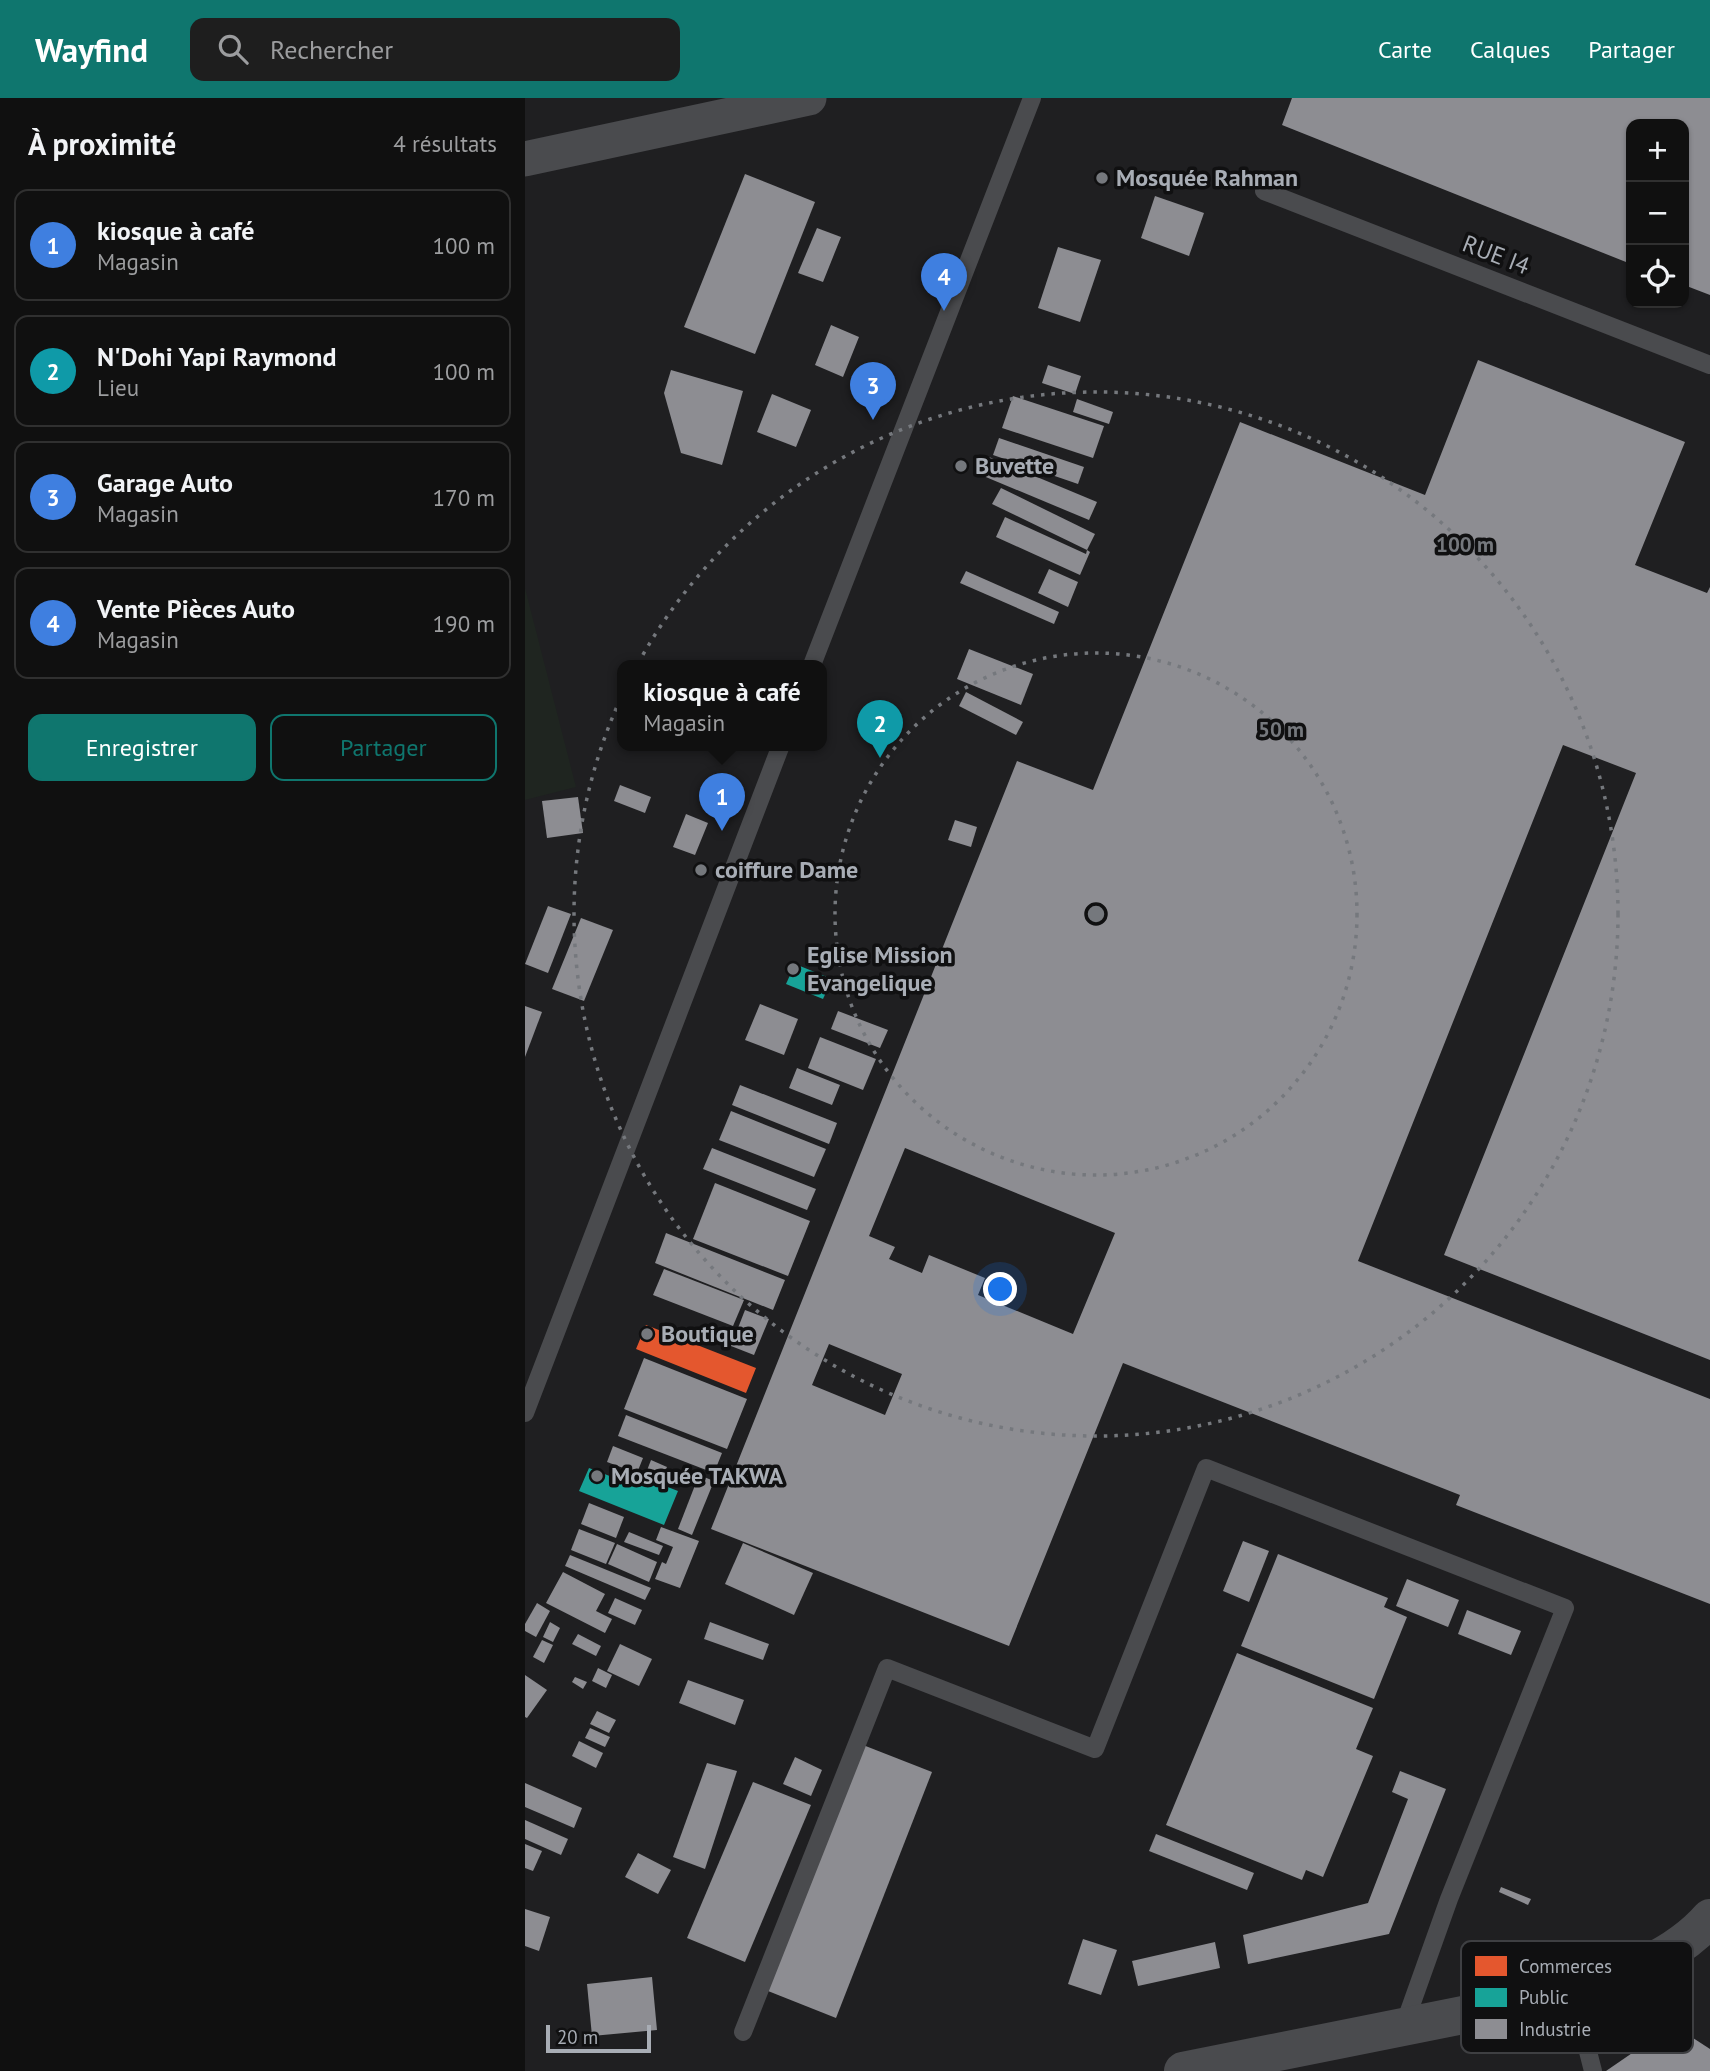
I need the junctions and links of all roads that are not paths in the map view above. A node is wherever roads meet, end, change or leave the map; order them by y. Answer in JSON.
{"nodes":[{"id":1,"x":809,"y":98,"type":"edge"},
{"id":2,"x":1032,"y":98,"type":"edge"},
{"id":3,"x":525,"y":159,"type":"edge"},
{"id":4,"x":1264,"y":191,"type":"dead end"},
{"id":5,"x":1710,"y":365,"type":"edge"},
{"id":6,"x":814,"y":660,"type":"edge"},
{"id":7,"x":779,"y":751,"type":"edge"},
{"id":8,"x":525,"y":1413,"type":"edge"},
{"id":9,"x":1710,"y":1918,"type":"edge"},
{"id":10,"x":1687,"y":1941,"type":"edge"},
{"id":11,"x":1461,"y":2016,"type":"edge"},
{"id":12,"x":1403,"y":2028,"type":"junction"},
{"id":13,"x":743,"y":2032,"type":"dead end"},
{"id":14,"x":1588,"y":2053,"type":"edge"},
{"id":15,"x":1184,"y":2071,"type":"edge"},
{"id":16,"x":1593,"y":2071,"type":"edge"}],
"edges":[{"from":1,"to":3,"type":"street"},
{"from":2,"to":6,"type":"lane"},
{"from":4,"to":5,"type":"lane","name":"RUE I4"},
{"from":7,"to":8,"type":"lane"},
{"from":9,"to":10,"type":"street"},
{"from":11,"to":12,"type":"street"},
{"from":12,"to":13,"type":"lane"},
{"from":12,"to":15,"type":"street"},
{"from":14,"to":16,"type":"lane"}]}
